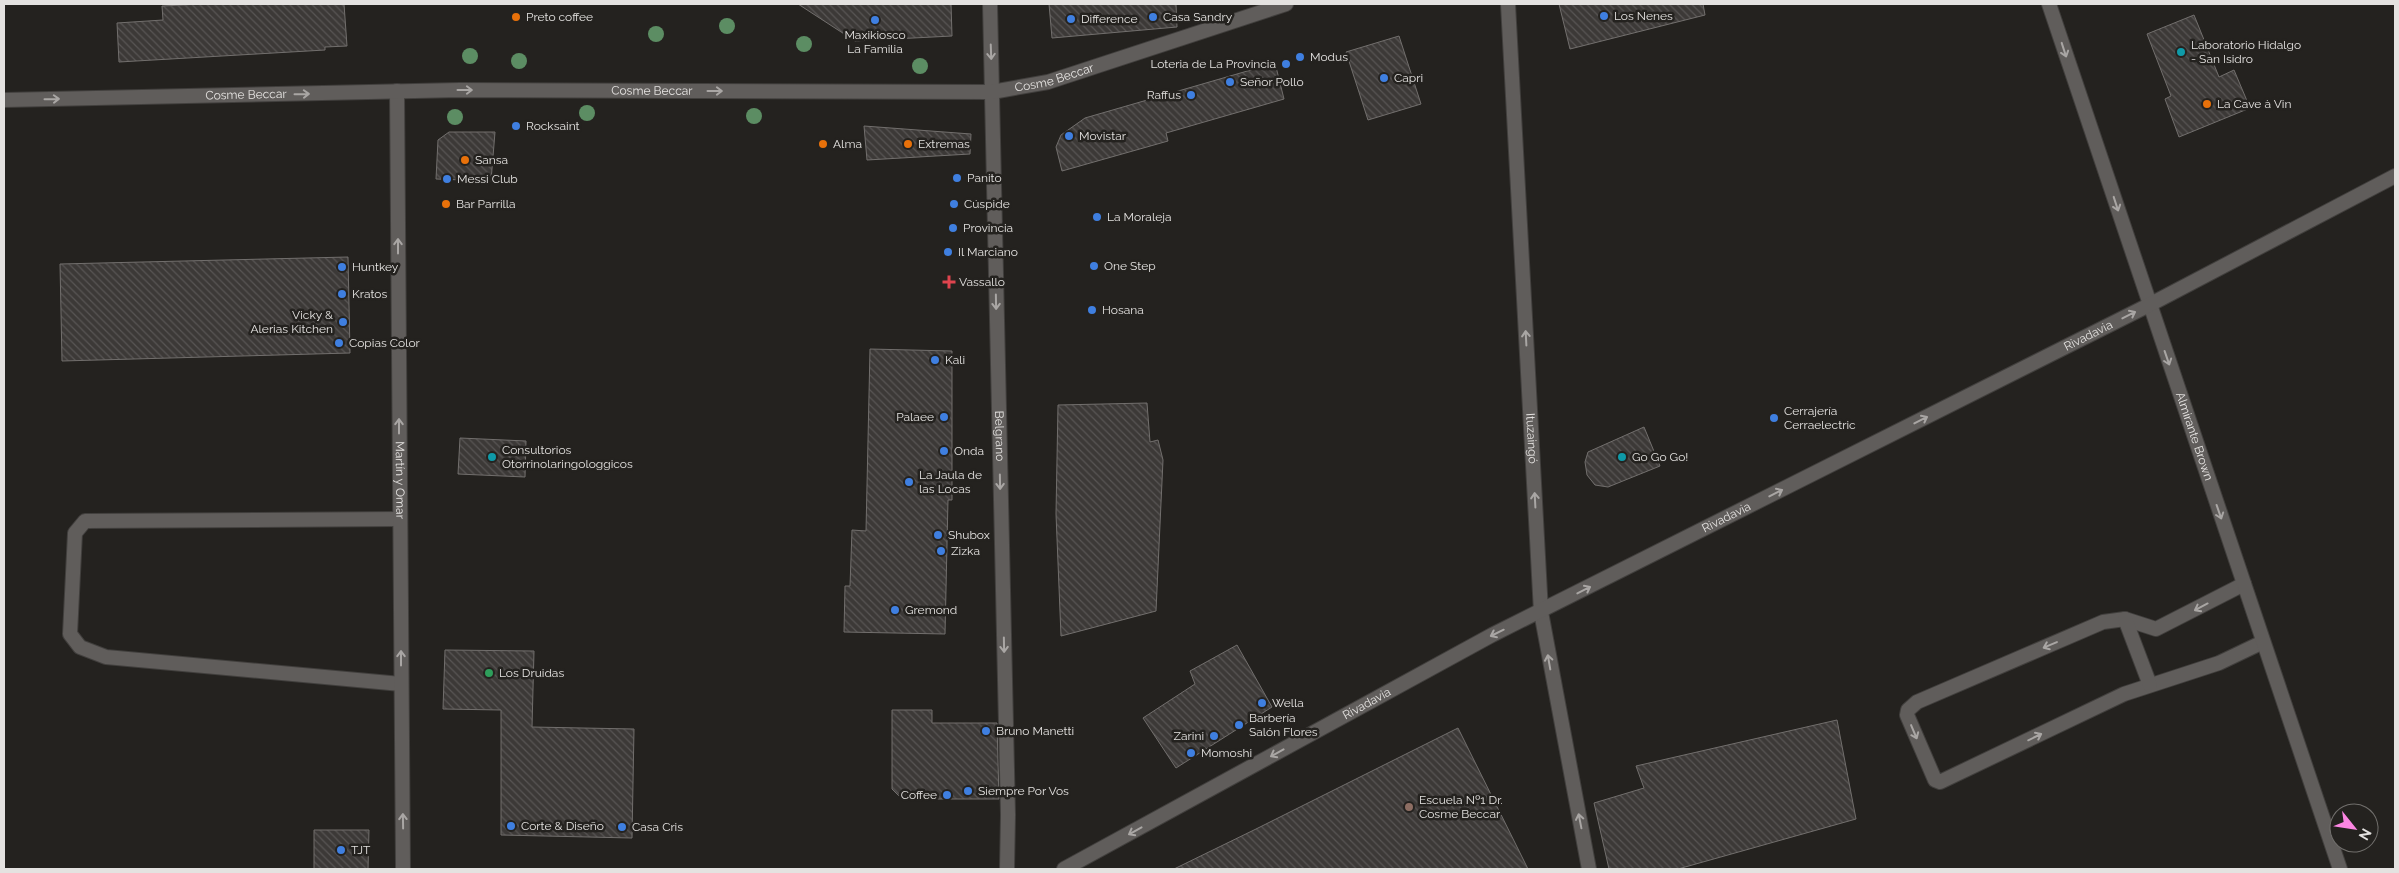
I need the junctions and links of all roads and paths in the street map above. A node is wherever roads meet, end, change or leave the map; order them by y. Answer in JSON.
{"nodes":[{"id":1,"x":990,"y":4,"type":"edge"},
{"id":2,"x":1286,"y":4,"type":"edge"},
{"id":3,"x":1508,"y":4,"type":"edge"},
{"id":4,"x":2049,"y":4,"type":"edge"},
{"id":5,"x":397,"y":91,"type":"junction"},
{"id":6,"x":992,"y":92,"type":"junction"},
{"id":7,"x":4,"y":100,"type":"edge"},
{"id":8,"x":2395,"y":176,"type":"edge"},
{"id":9,"x":2149,"y":305,"type":"junction"},
{"id":10,"x":400,"y":519,"type":"junction"},
{"id":11,"x":2244,"y":584,"type":"junction"},
{"id":12,"x":1541,"y":612,"type":"junction"},
{"id":13,"x":2125,"y":618,"type":"junction"},
{"id":14,"x":2263,"y":642,"type":"junction"},
{"id":15,"x":401,"y":684,"type":"junction"},
{"id":16,"x":2150,"y":686,"type":"junction"},
{"id":17,"x":403,"y":869,"type":"edge"},
{"id":18,"x":1007,"y":869,"type":"edge"},
{"id":19,"x":1064,"y":869,"type":"edge"},
{"id":20,"x":1589,"y":869,"type":"edge"},
{"id":21,"x":2340,"y":869,"type":"edge"}],
"edges":[{"from":1,"to":6,"type":"street","name":"Belgrano","one_way":true},
{"from":2,"to":6,"type":"street","name":"Cosme Beccar"},
{"from":12,"to":3,"type":"street","name":"Ituzaingó","one_way":true},
{"from":4,"to":9,"type":"street","name":"Almirante Brown","one_way":true},
{"from":5,"to":6,"type":"street","name":"Cosme Beccar","one_way":true},
{"from":7,"to":5,"type":"street","name":"Cosme Beccar","one_way":true},
{"from":10,"to":5,"type":"street","name":"Martín y Omar","one_way":true},
{"from":6,"to":18,"type":"street","name":"Belgrano","one_way":true},
{"from":8,"to":9,"type":"street","name":"Rivadavia"},
{"from":9,"to":11,"type":"street","name":"Almirante Brown","one_way":true},
{"from":12,"to":9,"type":"street","name":"Rivadavia","one_way":true},
{"from":15,"to":10,"type":"street","name":"Martín y Omar","one_way":true},
{"from":10,"to":15,"type":"street"},
{"from":11,"to":13,"type":"street","one_way":true},
{"from":11,"to":14,"type":"street","name":"Almirante Brown"},
{"from":12,"to":19,"type":"street","name":"Rivadavia","one_way":true},
{"from":20,"to":12,"type":"street","name":"Ituzaingó","one_way":true},
{"from":13,"to":16,"type":"street"},
{"from":13,"to":16,"type":"street","one_way":true},
{"from":14,"to":16,"type":"street"},
{"from":14,"to":21,"type":"street","name":"Almirante Brown"},
{"from":17,"to":15,"type":"street","name":"Martín y Omar","one_way":true}]}
